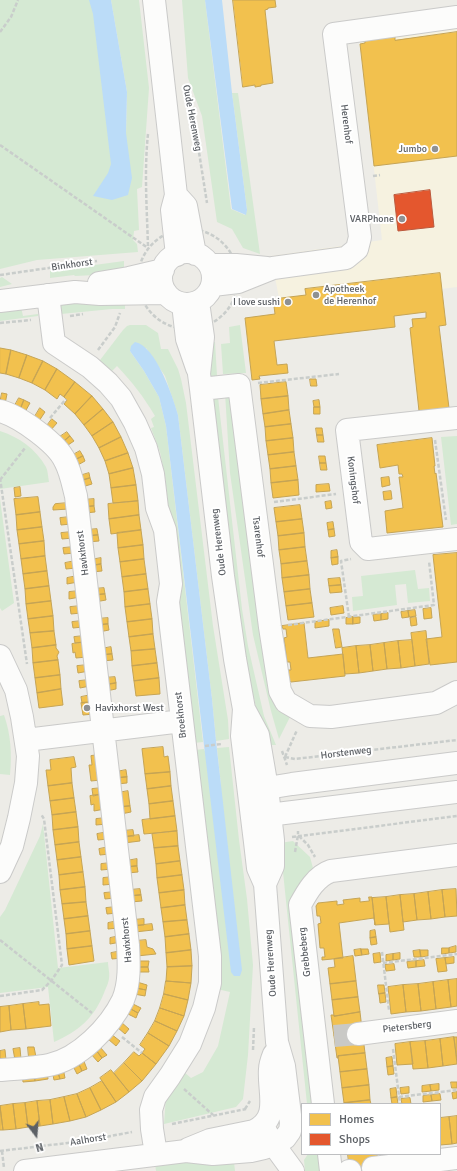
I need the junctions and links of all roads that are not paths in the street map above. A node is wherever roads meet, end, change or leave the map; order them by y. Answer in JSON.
{"nodes":[{"id":1,"x":154,"y":0,"type":"edge"},
{"id":2,"x":457,"y":17,"type":"edge"},
{"id":3,"x":191,"y":266,"type":"junction"},
{"id":4,"x":74,"y":292,"type":"junction"},
{"id":5,"x":48,"y":295,"type":"junction"},
{"id":6,"x":182,"y":300,"type":"junction"},
{"id":7,"x":0,"y":301,"type":"edge"},
{"id":8,"x":200,"y":382,"type":"junction"},
{"id":9,"x":0,"y":411,"type":"edge"},
{"id":10,"x":457,"y":418,"type":"edge"},
{"id":11,"x":444,"y":541,"type":"edge"},
{"id":12,"x":0,"y":656,"type":"edge"},
{"id":13,"x":457,"y":692,"type":"edge"},
{"id":14,"x":244,"y":709,"type":"junction"},
{"id":15,"x":182,"y":721,"type":"junction"},
{"id":16,"x":104,"y":730,"type":"junction"},
{"id":17,"x":26,"y":740,"type":"junction"},
{"id":18,"x":457,"y":763,"type":"edge"},
{"id":19,"x":258,"y":790,"type":"junction"},
{"id":20,"x":457,"y":792,"type":"edge"},
{"id":21,"x":261,"y":816,"type":"junction"},
{"id":22,"x":457,"y":855,"type":"edge"},
{"id":23,"x":0,"y":872,"type":"edge"},
{"id":24,"x":265,"y":884,"type":"junction"},
{"id":25,"x":457,"y":1021,"type":"edge"},
{"id":26,"x":358,"y":1034,"type":"tunnel mouth"},
{"id":27,"x":277,"y":1042,"type":"junction"},
{"id":28,"x":0,"y":1070,"type":"edge"},
{"id":29,"x":323,"y":1103,"type":"edge"},
{"id":30,"x":262,"y":1126,"type":"junction"},
{"id":31,"x":274,"y":1145,"type":"junction"},
{"id":32,"x":186,"y":1151,"type":"junction"},
{"id":33,"x":156,"y":1154,"type":"junction"},
{"id":34,"x":329,"y":1155,"type":"edge"},
{"id":35,"x":457,"y":1158,"type":"edge"},
{"id":36,"x":374,"y":1168,"type":"dead end"},
{"id":37,"x":25,"y":1171,"type":"edge"},
{"id":38,"x":293,"y":1171,"type":"edge"},
{"id":39,"x":331,"y":1171,"type":"edge"}],
"edges":[{"from":1,"to":3,"type":"street"},
{"from":2,"to":3,"type":"street","name":"Herenhof"},
{"from":3,"to":4,"type":"street"},
{"from":3,"to":6,"type":"street","name":"Oude Herenweg"},
{"from":3,"to":6,"type":"street"},
{"from":4,"to":5,"type":"street"},
{"from":4,"to":6,"type":"street"},
{"from":5,"to":7,"type":"street"},
{"from":5,"to":15,"type":"street","name":"Broekhorst"},
{"from":6,"to":8,"type":"street","name":"Oude Herenweg"},
{"from":8,"to":13,"type":"street","name":"Tsarenhof"},
{"from":8,"to":14,"type":"street","name":"Oude Herenweg"},
{"from":9,"to":16,"type":"street","name":"Havixhorst"},
{"from":10,"to":11,"type":"street","name":"Koningshof"},
{"from":12,"to":17,"type":"street"},
{"from":14,"to":19,"type":"street","name":"Oude Herenweg"},
{"from":14,"to":19,"type":"street","name":"Oude Herenweg"},
{"from":15,"to":16,"type":"street"},
{"from":15,"to":33,"type":"street","name":"Broekhorst"},
{"from":16,"to":17,"type":"street"},
{"from":16,"to":28,"type":"street","name":"Havixhorst"},
{"from":17,"to":23,"type":"street"},
{"from":18,"to":19,"type":"street"},
{"from":19,"to":21,"type":"street"},
{"from":20,"to":21,"type":"street"},
{"from":21,"to":24,"type":"street","name":"Oude Herenweg"},
{"from":21,"to":24,"type":"street","name":"Oude Herenweg"},
{"from":22,"to":29,"type":"street","name":"Grebbeberg"},
{"from":24,"to":27,"type":"street","name":"Oude Herenweg"},
{"from":25,"to":26,"type":"street","name":"Pietersberg"},
{"from":27,"to":30,"type":"street","name":"Oude Herenweg"},
{"from":27,"to":31,"type":"street","name":"Oude Herenweg"},
{"from":30,"to":31,"type":"street"},
{"from":30,"to":32,"type":"street"},
{"from":31,"to":32,"type":"street"},
{"from":31,"to":38,"type":"street"},
{"from":32,"to":33,"type":"street"},
{"from":33,"to":37,"type":"street"},
{"from":34,"to":39,"type":"street"},
{"from":35,"to":36,"type":"street"}]}
